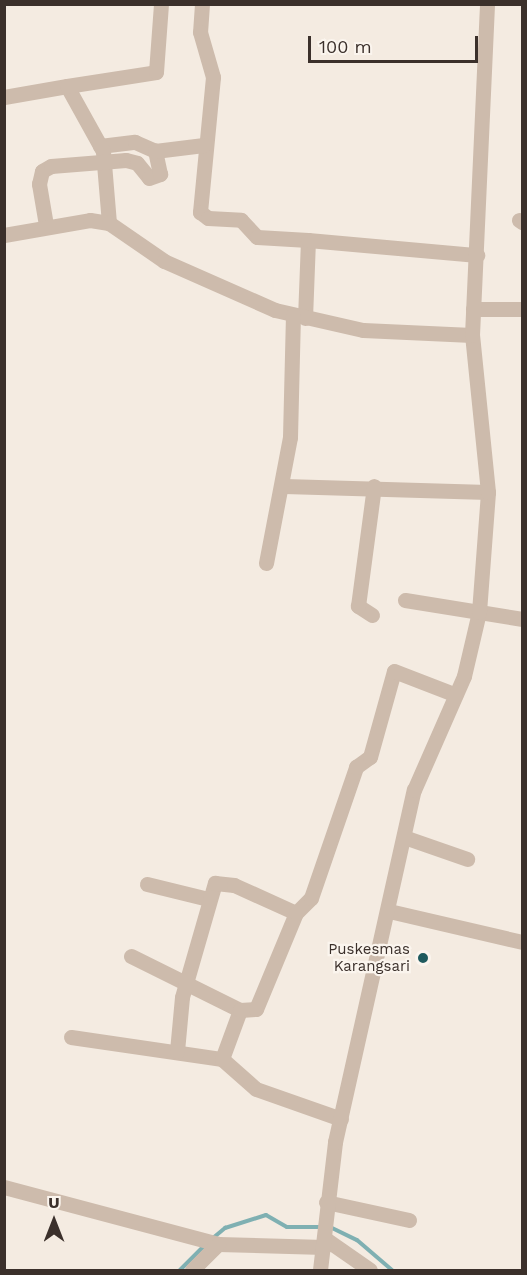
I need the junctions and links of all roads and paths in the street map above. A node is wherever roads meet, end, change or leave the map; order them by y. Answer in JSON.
{"nodes":[{"id":1,"x":161,"y":4,"type":"edge"},
{"id":2,"x":202,"y":4,"type":"edge"},
{"id":3,"x":487,"y":4,"type":"edge"},
{"id":4,"x":67,"y":86,"type":"junction"},
{"id":5,"x":4,"y":97,"type":"edge"},
{"id":6,"x":204,"y":145,"type":"junction"},
{"id":7,"x":155,"y":151,"type":"junction"},
{"id":8,"x":102,"y":153,"type":"junction"},
{"id":9,"x":110,"y":223,"type":"junction"},
{"id":10,"x":46,"y":225,"type":"junction"},
{"id":11,"x":4,"y":235,"type":"edge"},
{"id":12,"x":308,"y":240,"type":"junction"},
{"id":13,"x":477,"y":255,"type":"junction"},
{"id":14,"x":473,"y":309,"type":"junction"},
{"id":15,"x":522,"y":309,"type":"edge"},
{"id":16,"x":299,"y":316,"type":"junction"},
{"id":17,"x":472,"y":335,"type":"junction"},
{"id":18,"x":284,"y":486,"type":"junction"},
{"id":19,"x":374,"y":486,"type":"junction"},
{"id":20,"x":488,"y":492,"type":"junction"},
{"id":21,"x":266,"y":563,"type":"dead end"},
{"id":22,"x":405,"y":600,"type":"dead end"},
{"id":23,"x":479,"y":612,"type":"junction"},
{"id":24,"x":372,"y":615,"type":"dead end"},
{"id":25,"x":522,"y":619,"type":"edge"},
{"id":26,"x":456,"y":695,"type":"junction"},
{"id":27,"x":404,"y":837,"type":"junction"},
{"id":28,"x":467,"y":859,"type":"dead end"},
{"id":29,"x":147,"y":884,"type":"dead end"},
{"id":30,"x":208,"y":899,"type":"junction"},
{"id":31,"x":389,"y":911,"type":"junction"},
{"id":32,"x":296,"y":913,"type":"junction"},
{"id":33,"x":522,"y":942,"type":"edge"},
{"id":34,"x":131,"y":956,"type":"dead end"},
{"id":35,"x":184,"y":984,"type":"junction"},
{"id":36,"x":240,"y":1010,"type":"junction"},
{"id":37,"x":71,"y":1037,"type":"dead end"},
{"id":38,"x":177,"y":1051,"type":"junction"},
{"id":39,"x":222,"y":1059,"type":"junction"},
{"id":40,"x":341,"y":1119,"type":"junction"},
{"id":41,"x":4,"y":1186,"type":"edge"},
{"id":42,"x":326,"y":1203,"type":"junction"},
{"id":43,"x":409,"y":1220,"type":"dead end"},
{"id":44,"x":324,"y":1234,"type":"junction"},
{"id":45,"x":217,"y":1244,"type":"junction"},
{"id":46,"x":192,"y":1270,"type":"edge"},
{"id":47,"x":320,"y":1270,"type":"edge"},
{"id":48,"x":370,"y":1270,"type":"edge"}],
"edges":[{"from":1,"to":4,"type":"street"},
{"from":2,"to":6,"type":"street"},
{"from":3,"to":13,"type":"street"},
{"from":4,"to":5,"type":"street"},
{"from":4,"to":8,"type":"street"},
{"from":6,"to":7,"type":"street"},
{"from":6,"to":12,"type":"street"},
{"from":7,"to":8,"type":"street"},
{"from":7,"to":8,"type":"street"},
{"from":8,"to":9,"type":"street"},
{"from":8,"to":10,"type":"street"},
{"from":9,"to":10,"type":"street"},
{"from":9,"to":16,"type":"street"},
{"from":10,"to":11,"type":"street"},
{"from":12,"to":13,"type":"street"},
{"from":12,"to":16,"type":"street"},
{"from":13,"to":14,"type":"street"},
{"from":14,"to":15,"type":"street"},
{"from":14,"to":17,"type":"street"},
{"from":16,"to":17,"type":"street"},
{"from":16,"to":18,"type":"street"},
{"from":17,"to":20,"type":"street"},
{"from":18,"to":19,"type":"street"},
{"from":18,"to":21,"type":"street"},
{"from":19,"to":20,"type":"street"},
{"from":19,"to":24,"type":"street"},
{"from":20,"to":23,"type":"street"},
{"from":22,"to":23,"type":"street"},
{"from":23,"to":25,"type":"street"},
{"from":23,"to":26,"type":"street"},
{"from":26,"to":27,"type":"street"},
{"from":26,"to":32,"type":"street"},
{"from":27,"to":28,"type":"street"},
{"from":27,"to":31,"type":"street"},
{"from":29,"to":30,"type":"street"},
{"from":30,"to":32,"type":"street"},
{"from":30,"to":35,"type":"street"},
{"from":31,"to":33,"type":"street"},
{"from":31,"to":40,"type":"street"},
{"from":32,"to":36,"type":"street"},
{"from":34,"to":35,"type":"street"},
{"from":35,"to":36,"type":"street"},
{"from":35,"to":38,"type":"street"},
{"from":36,"to":39,"type":"street"},
{"from":37,"to":38,"type":"street"},
{"from":38,"to":39,"type":"street"},
{"from":39,"to":40,"type":"street"},
{"from":40,"to":42,"type":"street"},
{"from":41,"to":45,"type":"street"},
{"from":42,"to":43,"type":"street"},
{"from":42,"to":44,"type":"street"},
{"from":44,"to":45,"type":"street"},
{"from":44,"to":47,"type":"street"},
{"from":44,"to":48,"type":"street"},
{"from":45,"to":46,"type":"street"}]}
